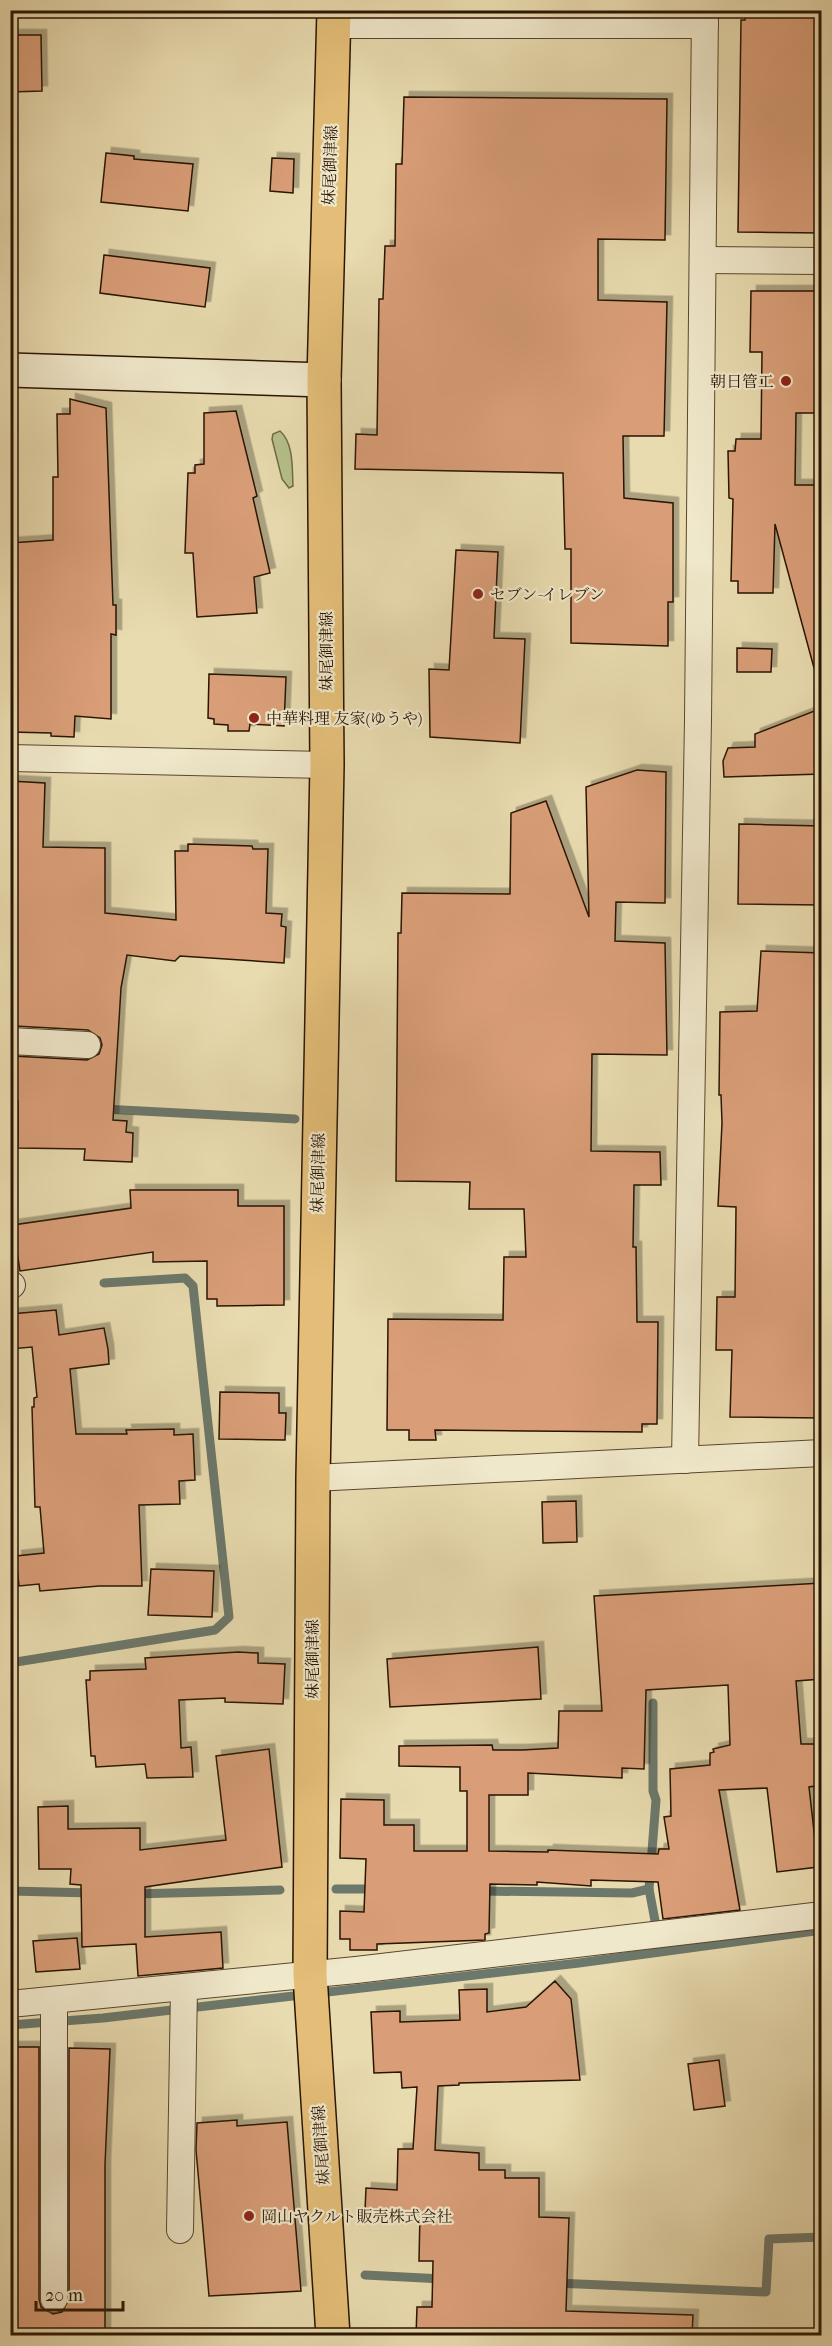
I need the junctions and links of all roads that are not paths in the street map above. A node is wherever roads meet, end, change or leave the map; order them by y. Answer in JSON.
{"nodes":[{"id":1,"x":334,"y":18,"type":"edge"},
{"id":2,"x":705,"y":18,"type":"edge"},
{"id":3,"x":703,"y":260,"type":"junction"},
{"id":4,"x":822,"y":261,"type":"edge"},
{"id":5,"x":10,"y":370,"type":"edge"},
{"id":6,"x":324,"y":380,"type":"junction"},
{"id":7,"x":10,"y":758,"type":"edge"},
{"id":8,"x":327,"y":765,"type":"junction"},
{"id":9,"x":10,"y":1041,"type":"edge"},
{"id":10,"x":87,"y":1045,"type":"dead end"},
{"id":11,"x":822,"y":1453,"type":"edge"},
{"id":12,"x":685,"y":1460,"type":"junction"},
{"id":13,"x":313,"y":1478,"type":"junction"},
{"id":14,"x":822,"y":1915,"type":"edge"},
{"id":15,"x":311,"y":1987,"type":"junction"},
{"id":16,"x":184,"y":2003,"type":"junction"},
{"id":17,"x":10,"y":2004,"type":"edge"},
{"id":18,"x":54,"y":2016,"type":"junction"},
{"id":19,"x":180,"y":2230,"type":"dead end"},
{"id":20,"x":54,"y":2299,"type":"dead end"},
{"id":21,"x":333,"y":2336,"type":"edge"}],
"edges":[{"from":1,"to":2,"type":"street"},
{"from":1,"to":6,"type":"main road","name":"妹尾御津線"},
{"from":2,"to":3,"type":"street"},
{"from":3,"to":4,"type":"street"},
{"from":3,"to":12,"type":"street"},
{"from":5,"to":6,"type":"street"},
{"from":6,"to":8,"type":"main road","name":"妹尾御津線"},
{"from":7,"to":8,"type":"street"},
{"from":8,"to":13,"type":"main road","name":"妹尾御津線"},
{"from":9,"to":10,"type":"street"},
{"from":11,"to":12,"type":"street"},
{"from":12,"to":13,"type":"street"},
{"from":13,"to":15,"type":"main road","name":"妹尾御津線"},
{"from":14,"to":15,"type":"street"},
{"from":15,"to":16,"type":"street"},
{"from":15,"to":21,"type":"main road","name":"妹尾御津線"},
{"from":16,"to":18,"type":"street"},
{"from":16,"to":19,"type":"street"},
{"from":17,"to":18,"type":"street"},
{"from":18,"to":20,"type":"street"}]}
